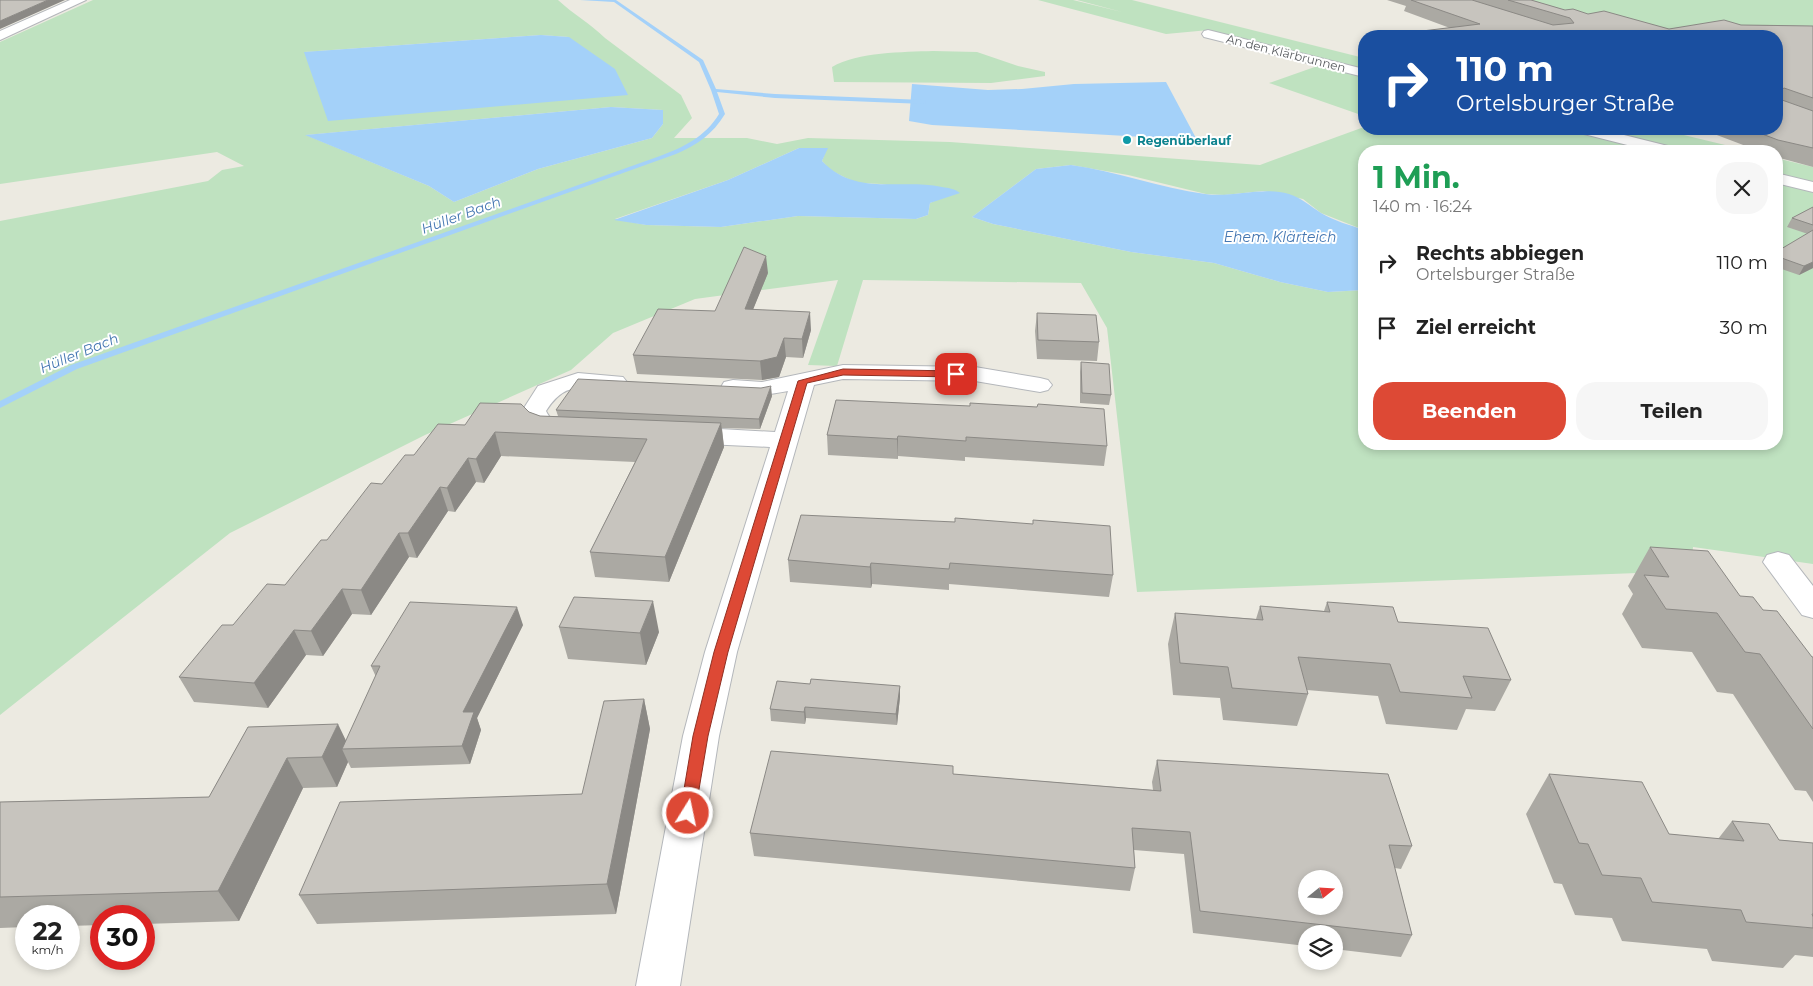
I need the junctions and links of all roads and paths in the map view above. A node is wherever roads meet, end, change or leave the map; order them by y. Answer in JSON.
{"nodes":[{"id":1,"x":80,"y":0,"type":"edge"},
{"id":2,"x":1208,"y":34,"type":"dead end"},
{"id":3,"x":0,"y":36,"type":"edge"},
{"id":4,"x":1358,"y":72,"type":"edge"},
{"id":5,"x":1606,"y":135,"type":"edge"},
{"id":6,"x":1646,"y":145,"type":"edge"},
{"id":7,"x":1783,"y":180,"type":"edge"},
{"id":8,"x":1813,"y":188,"type":"edge"},
{"id":9,"x":803,"y":381,"type":"junction"},
{"id":10,"x":636,"y":382,"type":"edge"},
{"id":11,"x":1040,"y":385,"type":"dead end"},
{"id":12,"x":714,"y":386,"type":"edge"},
{"id":13,"x":586,"y":431,"type":"edge"},
{"id":14,"x":666,"y":434,"type":"edge"},
{"id":15,"x":786,"y":440,"type":"junction"},
{"id":16,"x":1778,"y":562,"type":"dead end"},
{"id":17,"x":1813,"y":607,"type":"edge"},
{"id":18,"x":658,"y":986,"type":"edge"}],
"edges":[{"from":1,"to":3,"type":"street"},
{"from":2,"to":4,"type":"street","name":"An den Klärbrunnen"},
{"from":5,"to":6,"type":"street"},
{"from":7,"to":8,"type":"street"},
{"from":9,"to":11,"type":"street"},
{"from":9,"to":12,"type":"street"},
{"from":9,"to":15,"type":"street"},
{"from":10,"to":13,"type":"street"},
{"from":14,"to":15,"type":"street"},
{"from":15,"to":18,"type":"street"},
{"from":16,"to":17,"type":"street"}]}
